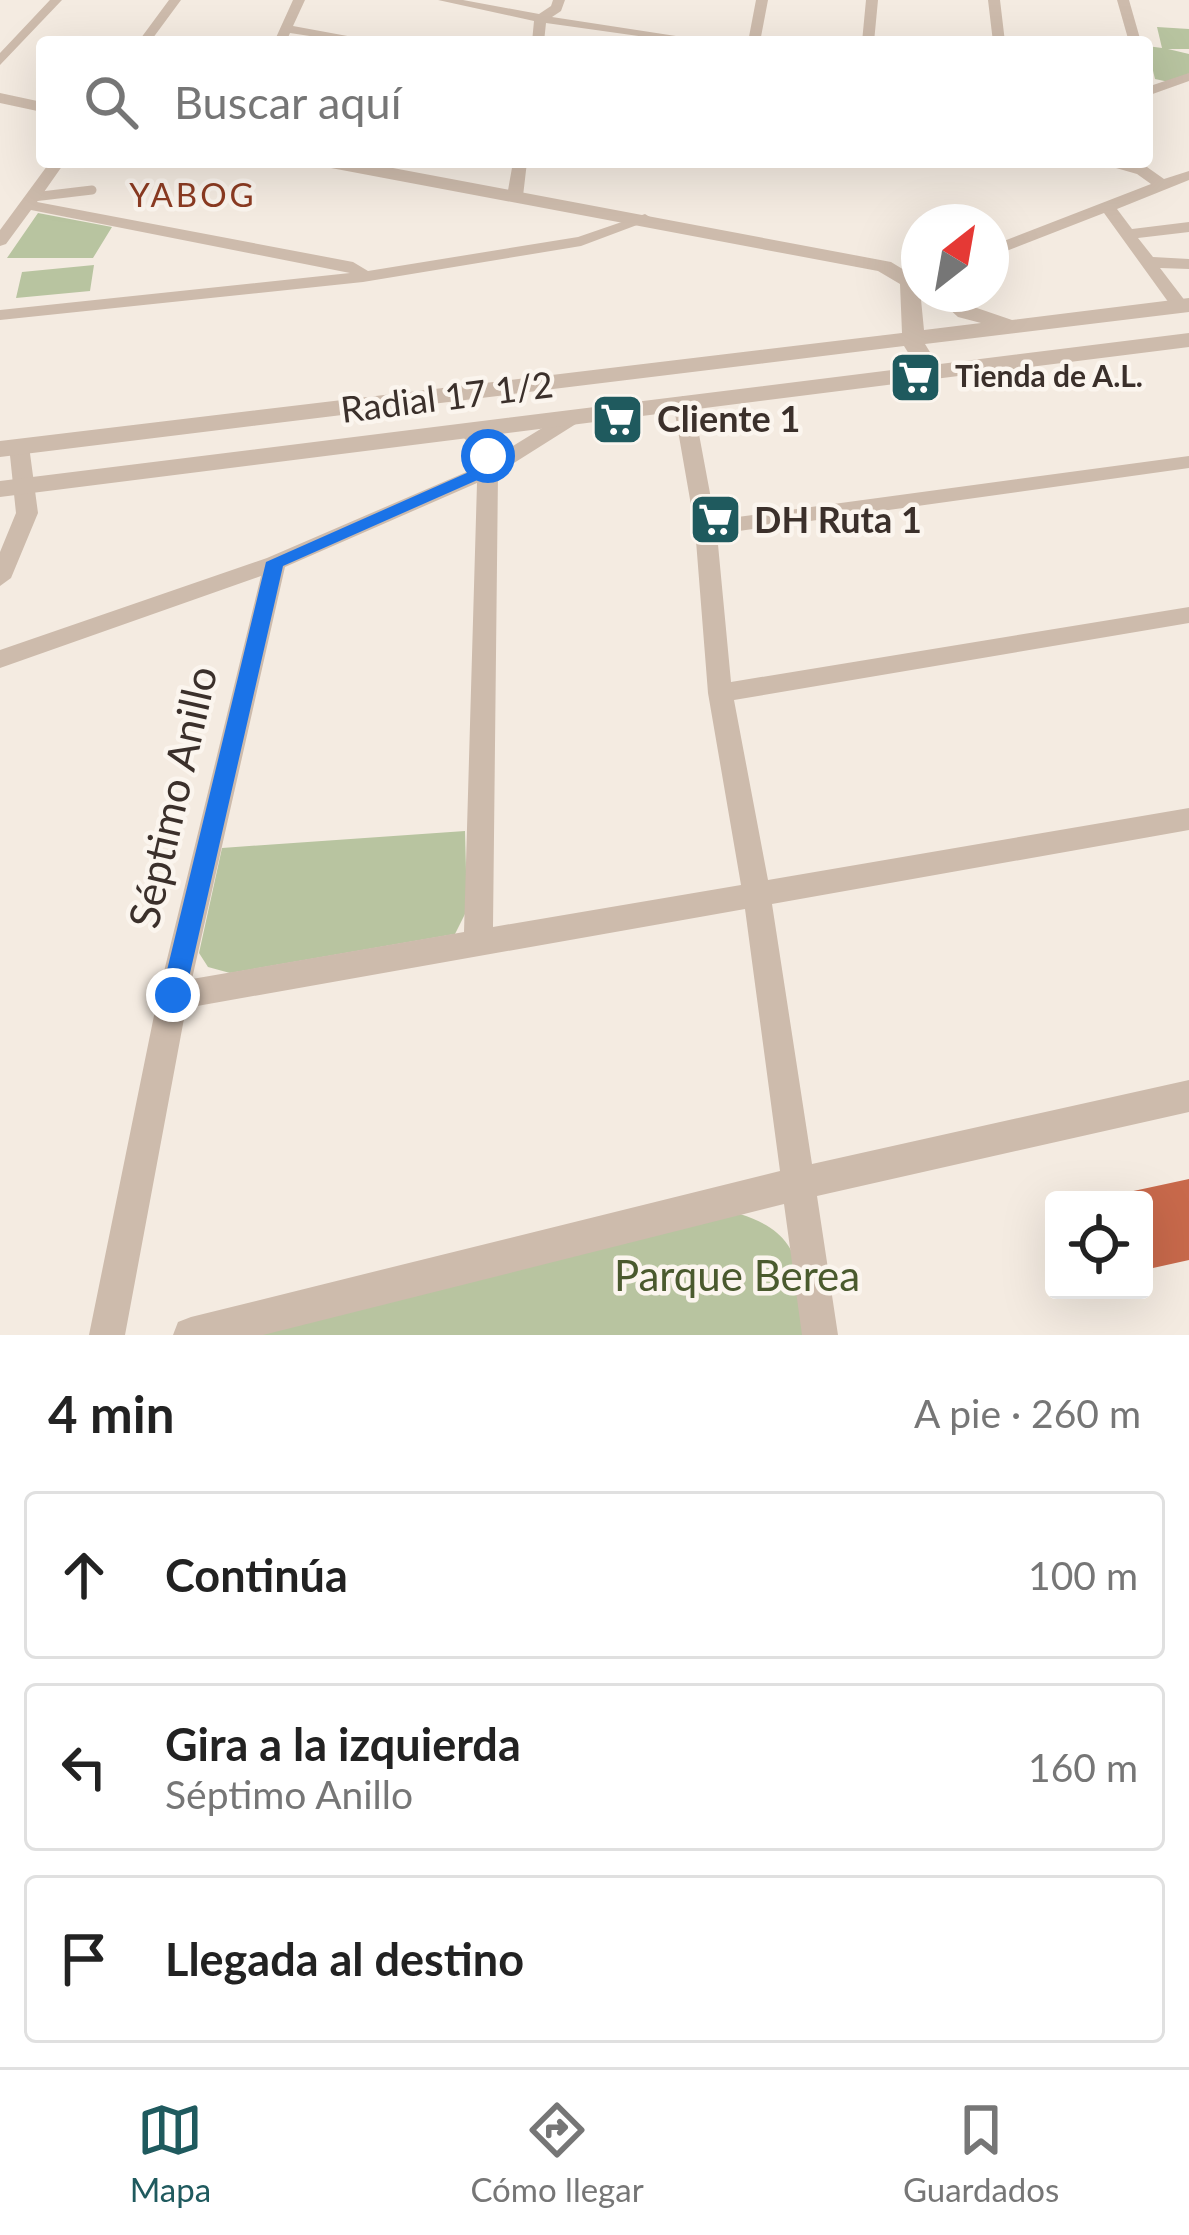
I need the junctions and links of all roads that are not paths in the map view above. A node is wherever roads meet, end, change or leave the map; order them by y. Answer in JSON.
{"nodes":[{"id":1,"x":56,"y":0,"type":"edge"},
{"id":2,"x":175,"y":0,"type":"edge"},
{"id":3,"x":299,"y":0,"type":"edge"},
{"id":4,"x":444,"y":0,"type":"edge"},
{"id":5,"x":559,"y":0,"type":"edge"},
{"id":6,"x":762,"y":0,"type":"edge"},
{"id":7,"x":872,"y":0,"type":"edge"},
{"id":8,"x":994,"y":0,"type":"edge"},
{"id":9,"x":1123,"y":0,"type":"edge"},
{"id":10,"x":540,"y":19,"type":"junction"},
{"id":11,"x":283,"y":35,"type":"edge"},
{"id":12,"x":148,"y":36,"type":"edge"},
{"id":13,"x":539,"y":36,"type":"edge"},
{"id":14,"x":665,"y":36,"type":"edge"},
{"id":15,"x":755,"y":36,"type":"edge"},
{"id":16,"x":869,"y":36,"type":"edge"},
{"id":17,"x":998,"y":36,"type":"edge"},
{"id":18,"x":1133,"y":36,"type":"edge"},
{"id":19,"x":0,"y":61,"type":"edge"},
{"id":20,"x":1189,"y":77,"type":"edge"},
{"id":21,"x":1153,"y":88,"type":"edge"},
{"id":22,"x":0,"y":98,"type":"edge"},
{"id":23,"x":36,"y":106,"type":"edge"},
{"id":24,"x":54,"y":168,"type":"edge"},
{"id":25,"x":363,"y":168,"type":"edge"},
{"id":26,"x":519,"y":168,"type":"edge"},
{"id":27,"x":1132,"y":168,"type":"edge"},
{"id":28,"x":1189,"y":175,"type":"edge"},
{"id":29,"x":1162,"y":185,"type":"junction"},
{"id":30,"x":92,"y":190,"type":"dead end"},
{"id":31,"x":515,"y":196,"type":"junction"},
{"id":32,"x":31,"y":201,"type":"junction"},
{"id":33,"x":1107,"y":206,"type":"junction"},
{"id":34,"x":645,"y":219,"type":"junction"},
{"id":35,"x":1189,"y":227,"type":"edge"},
{"id":36,"x":1128,"y":234,"type":"junction"},
{"id":37,"x":0,"y":241,"type":"edge"},
{"id":38,"x":1009,"y":245,"type":"edge"},
{"id":39,"x":1150,"y":262,"type":"junction"},
{"id":40,"x":1189,"y":264,"type":"edge"},
{"id":41,"x":901,"y":274,"type":"edge"},
{"id":42,"x":363,"y":277,"type":"junction"},
{"id":43,"x":1184,"y":306,"type":"edge"},
{"id":44,"x":916,"y":312,"type":"edge"},
{"id":45,"x":966,"y":312,"type":"edge"},
{"id":46,"x":0,"y":315,"type":"edge"},
{"id":47,"x":1020,"y":327,"type":"junction"},
{"id":48,"x":916,"y":339,"type":"junction"},
{"id":49,"x":1189,"y":340,"type":"edge"},
{"id":50,"x":941,"y":372,"type":"junction"},
{"id":51,"x":683,"y":402,"type":"junction"},
{"id":52,"x":572,"y":418,"type":"junction"},
{"id":53,"x":469,"y":431,"type":"junction"},
{"id":54,"x":10,"y":448,"type":"edge"},
{"id":55,"x":1189,"y":462,"type":"edge"},
{"id":56,"x":485,"y":471,"type":"junction"},
{"id":57,"x":13,"y":487,"type":"edge"},
{"id":58,"x":706,"y":528,"type":"junction"},
{"id":59,"x":275,"y":562,"type":"junction"},
{"id":60,"x":0,"y":578,"type":"edge"},
{"id":61,"x":1189,"y":615,"type":"edge"},
{"id":62,"x":0,"y":659,"type":"edge"},
{"id":63,"x":720,"y":693,"type":"junction"},
{"id":64,"x":1189,"y":819,"type":"edge"},
{"id":65,"x":757,"y":896,"type":"junction"},
{"id":66,"x":478,"y":944,"type":"junction"},
{"id":67,"x":173,"y":995,"type":"junction"},
{"id":68,"x":1189,"y":1096,"type":"edge"},
{"id":69,"x":800,"y":1183,"type":"junction"},
{"id":70,"x":107,"y":1335,"type":"edge"},
{"id":71,"x":190,"y":1335,"type":"edge"},
{"id":72,"x":820,"y":1335,"type":"edge"}],
"edges":[{"from":1,"to":19,"type":"street"},
{"from":2,"to":12,"type":"street"},
{"from":3,"to":11,"type":"street"},
{"from":4,"to":10,"type":"street"},
{"from":5,"to":10,"type":"street"},
{"from":6,"to":15,"type":"street"},
{"from":7,"to":16,"type":"street"},
{"from":8,"to":17,"type":"street"},
{"from":9,"to":18,"type":"street"},
{"from":10,"to":13,"type":"street"},
{"from":10,"to":14,"type":"street"},
{"from":20,"to":21,"type":"street"},
{"from":22,"to":23,"type":"street"},
{"from":24,"to":32,"type":"street"},
{"from":25,"to":31,"type":"street"},
{"from":26,"to":31,"type":"street"},
{"from":27,"to":29,"type":"street"},
{"from":28,"to":29,"type":"street"},
{"from":29,"to":33,"type":"street"},
{"from":30,"to":32,"type":"lane"},
{"from":31,"to":34,"type":"street"},
{"from":32,"to":37,"type":"street"},
{"from":32,"to":42,"type":"street"},
{"from":33,"to":36,"type":"street"},
{"from":33,"to":38,"type":"street"},
{"from":34,"to":41,"type":"street"},
{"from":34,"to":42,"type":"street"},
{"from":35,"to":36,"type":"street"},
{"from":36,"to":39,"type":"street"},
{"from":39,"to":40,"type":"street"},
{"from":39,"to":43,"type":"street"},
{"from":42,"to":46,"type":"street"},
{"from":43,"to":47,"type":"street","name":"Radial 17 1/2"},
{"from":44,"to":48,"type":"street"},
{"from":45,"to":47,"type":"street"},
{"from":47,"to":48,"type":"street","name":"Radial 17 1/2"},
{"from":48,"to":50,"type":"street"},
{"from":48,"to":54,"type":"street","name":"Radial 17 1/2"},
{"from":49,"to":50,"type":"street","name":"Radial 17 1/2"},
{"from":50,"to":51,"type":"street","name":"Radial 17 1/2"},
{"from":51,"to":52,"type":"street","name":"Radial 17 1/2"},
{"from":51,"to":58,"type":"street"},
{"from":52,"to":53,"type":"street","name":"Radial 17 1/2"},
{"from":52,"to":56,"type":"street"},
{"from":53,"to":56,"type":"street"},
{"from":53,"to":57,"type":"street","name":"Radial 17 1/2"},
{"from":54,"to":57,"type":"street"},
{"from":55,"to":58,"type":"street"},
{"from":56,"to":59,"type":"street"},
{"from":56,"to":66,"type":"street"},
{"from":57,"to":60,"type":"street"},
{"from":58,"to":63,"type":"street"},
{"from":59,"to":62,"type":"street"},
{"from":59,"to":67,"type":"street","name":"Séptimo Anillo"},
{"from":61,"to":63,"type":"street"},
{"from":63,"to":65,"type":"street"},
{"from":64,"to":65,"type":"street"},
{"from":65,"to":66,"type":"street"},
{"from":65,"to":69,"type":"street"},
{"from":66,"to":67,"type":"street"},
{"from":67,"to":70,"type":"street","name":"Séptimo Anillo"},
{"from":68,"to":69,"type":"street"},
{"from":69,"to":71,"type":"street"},
{"from":69,"to":72,"type":"street"}]}
